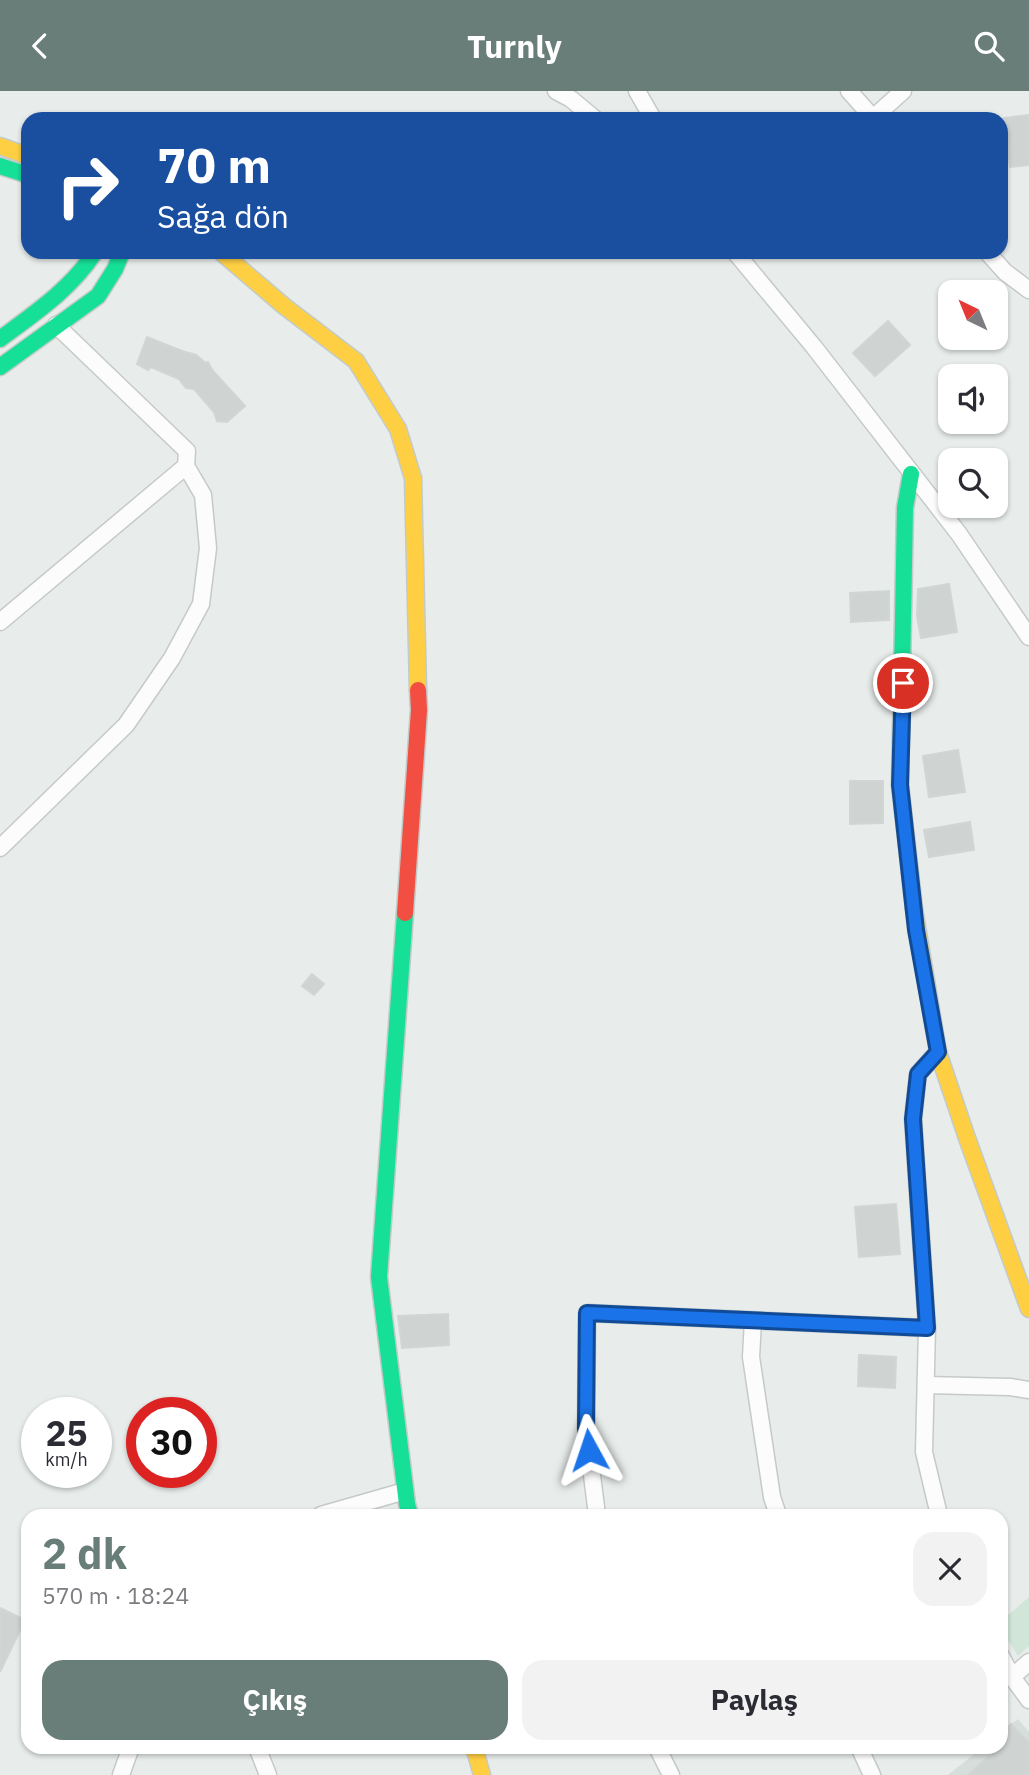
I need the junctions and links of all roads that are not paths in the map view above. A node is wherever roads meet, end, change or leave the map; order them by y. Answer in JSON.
{"nodes":[{"id":1,"x":556,"y":91,"type":"edge"},
{"id":2,"x":637,"y":91,"type":"edge"},
{"id":3,"x":849,"y":91,"type":"edge"},
{"id":4,"x":903,"y":91,"type":"edge"},
{"id":5,"x":587,"y":112,"type":"edge"},
{"id":6,"x":649,"y":112,"type":"edge"},
{"id":7,"x":868,"y":112,"type":"edge"},
{"id":8,"x":880,"y":112,"type":"edge"},
{"id":9,"x":0,"y":146,"type":"edge"},
{"id":10,"x":21,"y":154,"type":"edge"},
{"id":11,"x":0,"y":166,"type":"edge"},
{"id":12,"x":21,"y":173,"type":"edge"},
{"id":13,"x":91,"y":259,"type":"edge"},
{"id":14,"x":119,"y":259,"type":"edge"},
{"id":15,"x":229,"y":259,"type":"edge"},
{"id":16,"x":741,"y":259,"type":"edge"},
{"id":17,"x":993,"y":259,"type":"edge"},
{"id":18,"x":1029,"y":290,"type":"edge"},
{"id":19,"x":56,"y":325,"type":"junction"},
{"id":20,"x":0,"y":339,"type":"edge"},
{"id":21,"x":0,"y":367,"type":"edge"},
{"id":22,"x":186,"y":465,"type":"junction"},
{"id":23,"x":911,"y":474,"type":"junction"},
{"id":24,"x":0,"y":622,"type":"edge"},
{"id":25,"x":1029,"y":637,"type":"edge"},
{"id":26,"x":0,"y":848,"type":"edge"},
{"id":27,"x":938,"y":1052,"type":"junction"},
{"id":28,"x":1029,"y":1308,"type":"edge"},
{"id":29,"x":753,"y":1321,"type":"junction"},
{"id":30,"x":927,"y":1328,"type":"junction"},
{"id":31,"x":926,"y":1385,"type":"junction"},
{"id":32,"x":1029,"y":1390,"type":"edge"},
{"id":33,"x":405,"y":1491,"type":"junction"},
{"id":34,"x":342,"y":1509,"type":"edge"},
{"id":35,"x":409,"y":1509,"type":"edge"},
{"id":36,"x":596,"y":1509,"type":"edge"},
{"id":37,"x":776,"y":1509,"type":"edge"},
{"id":38,"x":938,"y":1509,"type":"edge"},
{"id":39,"x":1029,"y":1662,"type":"edge"},
{"id":40,"x":1008,"y":1669,"type":"edge"},
{"id":41,"x":1012,"y":1677,"type":"junction"},
{"id":42,"x":1029,"y":1700,"type":"edge"},
{"id":43,"x":128,"y":1754,"type":"edge"},
{"id":44,"x":260,"y":1754,"type":"edge"},
{"id":45,"x":476,"y":1754,"type":"edge"},
{"id":46,"x":660,"y":1754,"type":"edge"},
{"id":47,"x":862,"y":1754,"type":"edge"},
{"id":48,"x":121,"y":1775,"type":"edge"},
{"id":49,"x":268,"y":1775,"type":"edge"},
{"id":50,"x":482,"y":1775,"type":"edge"},
{"id":51,"x":671,"y":1775,"type":"edge"},
{"id":52,"x":872,"y":1775,"type":"edge"}],
"edges":[{"from":1,"to":5,"type":"street"},
{"from":2,"to":6,"type":"street"},
{"from":3,"to":7,"type":"street"},
{"from":4,"to":8,"type":"street"},
{"from":9,"to":10,"type":"street"},
{"from":11,"to":12,"type":"street"},
{"from":13,"to":20,"type":"street"},
{"from":14,"to":19,"type":"street"},
{"from":15,"to":33,"type":"street"},
{"from":16,"to":23,"type":"street"},
{"from":17,"to":18,"type":"street"},
{"from":19,"to":21,"type":"street"},
{"from":19,"to":22,"type":"street"},
{"from":22,"to":24,"type":"street"},
{"from":22,"to":26,"type":"street"},
{"from":23,"to":25,"type":"street"},
{"from":23,"to":27,"type":"street"},
{"from":27,"to":28,"type":"street"},
{"from":27,"to":30,"type":"street"},
{"from":29,"to":30,"type":"street"},
{"from":29,"to":36,"type":"street"},
{"from":29,"to":37,"type":"street"},
{"from":30,"to":31,"type":"street"},
{"from":31,"to":32,"type":"street"},
{"from":31,"to":38,"type":"street"},
{"from":33,"to":34,"type":"street"},
{"from":33,"to":35,"type":"street"},
{"from":39,"to":41,"type":"street"},
{"from":40,"to":41,"type":"street"},
{"from":41,"to":42,"type":"street"},
{"from":43,"to":48,"type":"street"},
{"from":44,"to":49,"type":"street"},
{"from":45,"to":50,"type":"street"},
{"from":46,"to":51,"type":"street"},
{"from":47,"to":52,"type":"street"}]}
